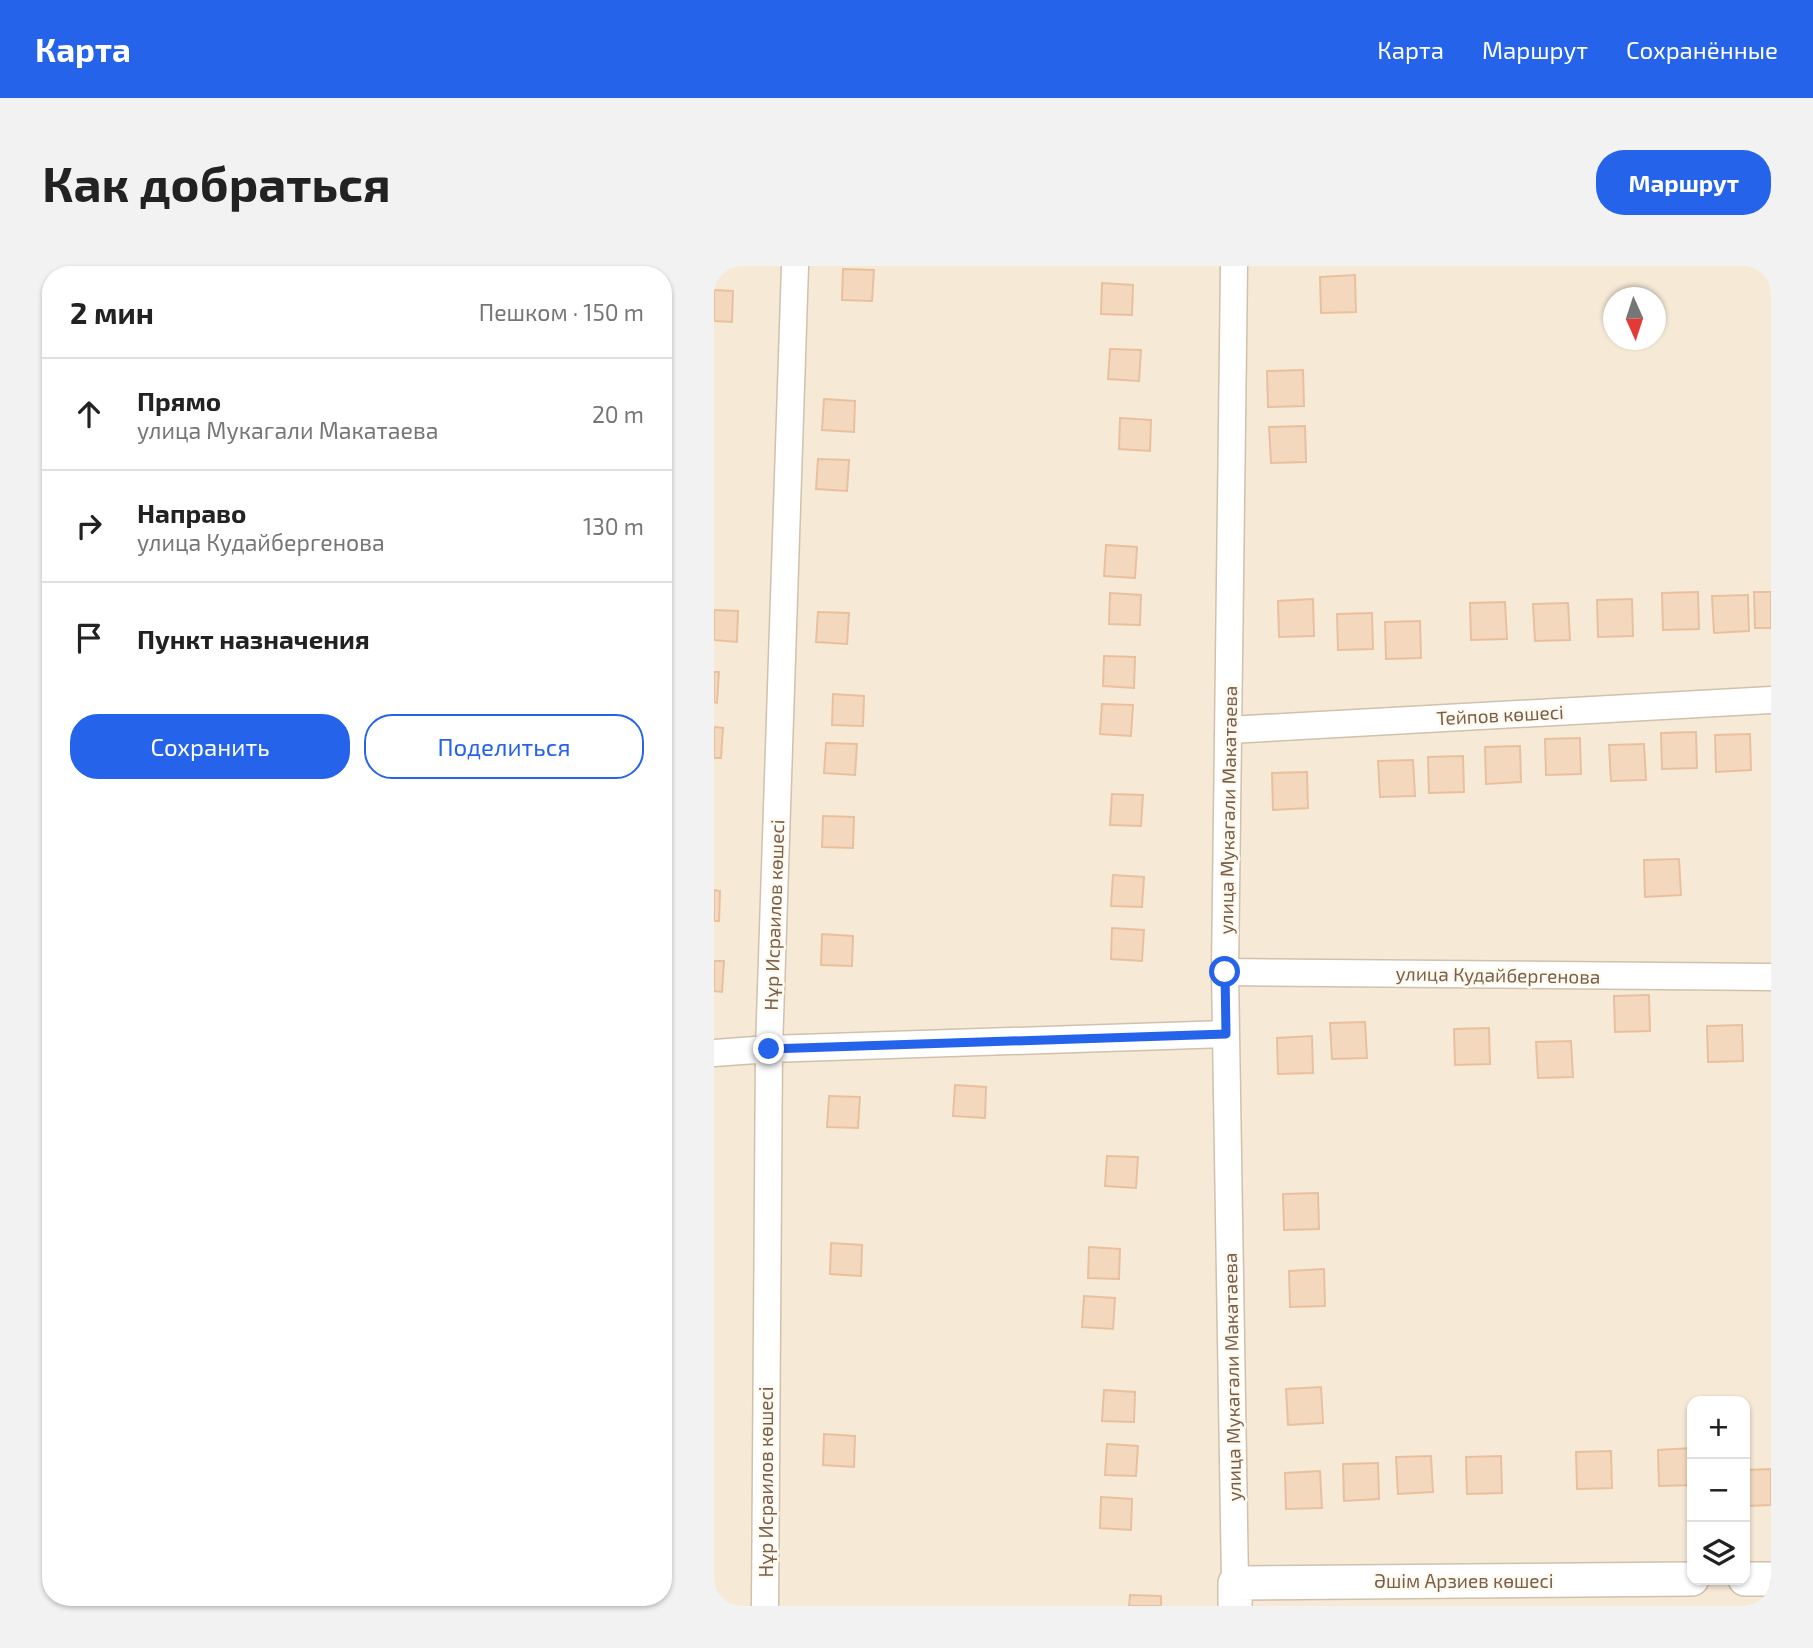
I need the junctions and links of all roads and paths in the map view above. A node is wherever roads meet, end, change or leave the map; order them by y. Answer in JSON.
{"nodes":[{"id":1,"x":794,"y":266,"type":"edge"},
{"id":2,"x":1234,"y":266,"type":"edge"},
{"id":3,"x":1771,"y":700,"type":"edge"},
{"id":4,"x":1230,"y":730,"type":"junction"},
{"id":5,"x":1225,"y":972,"type":"junction"},
{"id":6,"x":1771,"y":977,"type":"edge"},
{"id":7,"x":1226,"y":1034,"type":"junction"},
{"id":8,"x":769,"y":1049,"type":"junction"},
{"id":9,"x":714,"y":1053,"type":"edge"},
{"id":10,"x":1687,"y":1579,"type":"edge"},
{"id":11,"x":1750,"y":1579,"type":"edge"},
{"id":12,"x":1771,"y":1579,"type":"edge"},
{"id":13,"x":1235,"y":1594,"type":"edge"},
{"id":14,"x":765,"y":1606,"type":"edge"}],
"edges":[{"from":1,"to":8,"type":"street","name":"Нұр Исраилов көшесі"},
{"from":2,"to":4,"type":"street","name":"улица Мукагали Макатаева"},
{"from":3,"to":4,"type":"street","name":"Тейпов көшесі"},
{"from":4,"to":5,"type":"street","name":"улица Мукагали Макатаева"},
{"from":5,"to":6,"type":"street","name":"улица Кудайбергенова"},
{"from":5,"to":7,"type":"street","name":"улица Мукагали Макатаева"},
{"from":7,"to":8,"type":"street"},
{"from":7,"to":13,"type":"street","name":"улица Мукагали Макатаева"},
{"from":8,"to":9,"type":"street"},
{"from":8,"to":14,"type":"street","name":"Нұр Исраилов көшесі"},
{"from":10,"to":13,"type":"street","name":"Әшім Арзиев көшесі"},
{"from":11,"to":12,"type":"street"}]}
